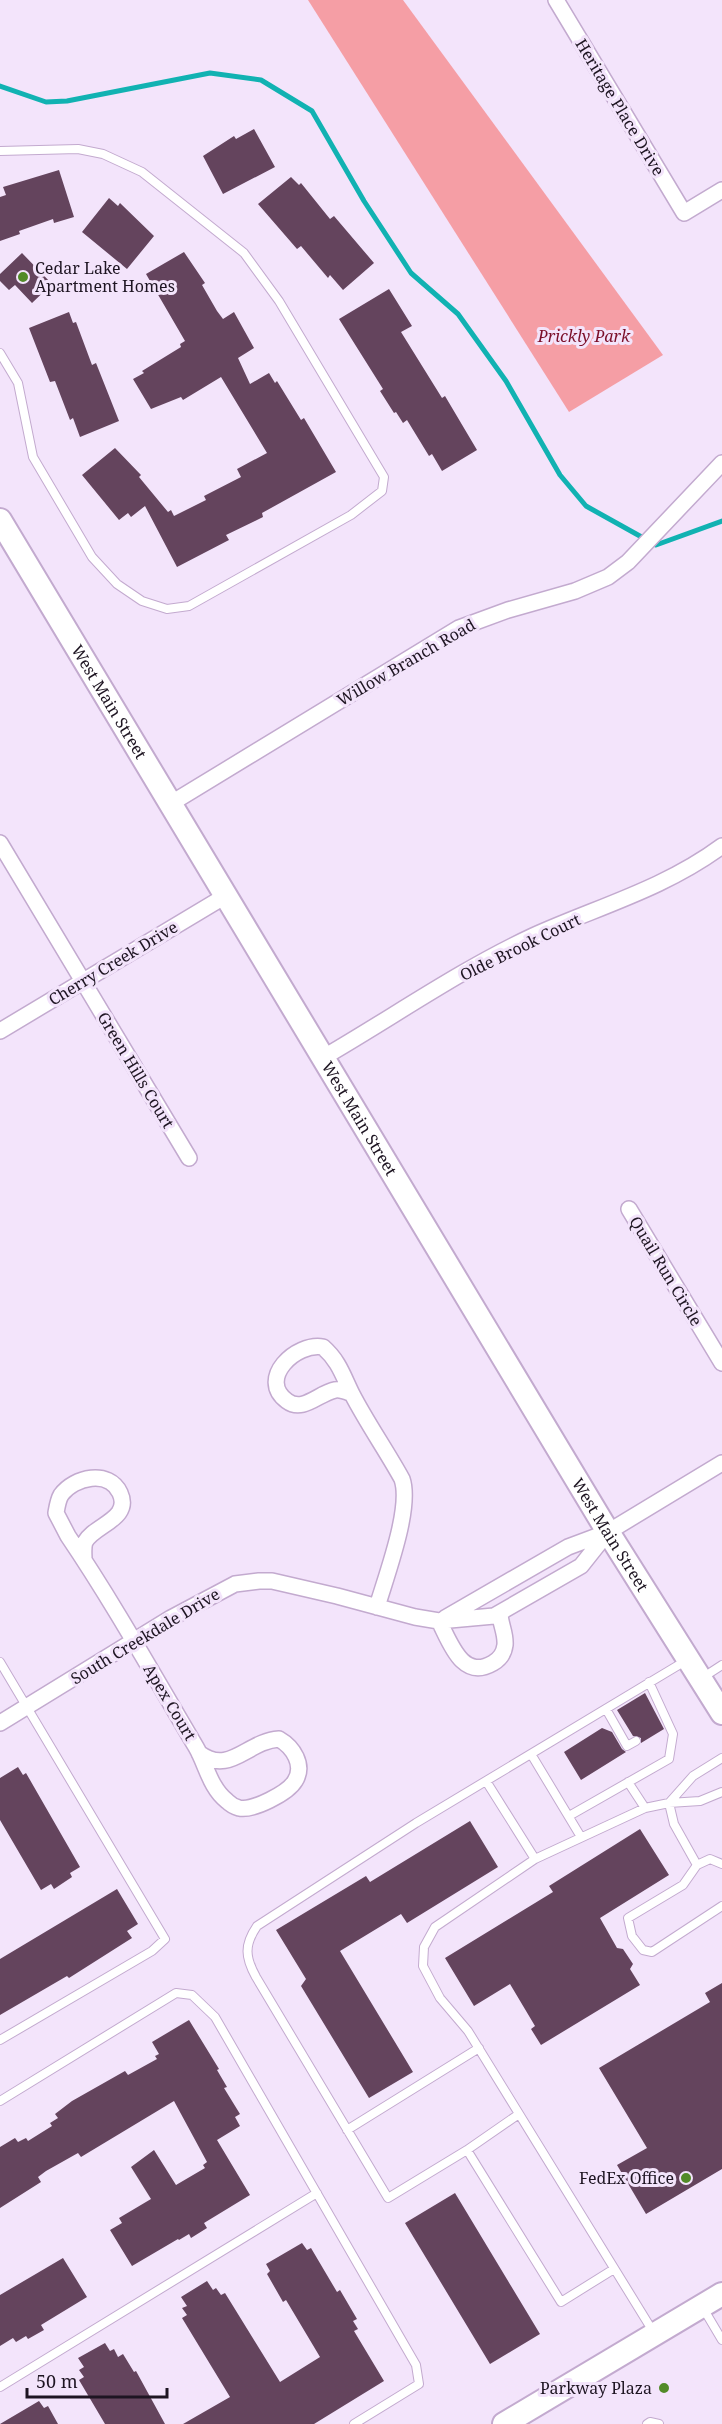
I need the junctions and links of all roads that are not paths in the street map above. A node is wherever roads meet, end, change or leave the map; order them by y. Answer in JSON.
{"nodes":[{"id":1,"x":556,"y":0,"type":"edge"},
{"id":2,"x":0,"y":152,"type":"edge"},
{"id":3,"x":722,"y":190,"type":"edge"},
{"id":4,"x":0,"y":353,"type":"edge"},
{"id":5,"x":722,"y":463,"type":"edge"},
{"id":6,"x":0,"y":520,"type":"edge"},
{"id":7,"x":171,"y":804,"type":"junction"},
{"id":8,"x":0,"y":843,"type":"edge"},
{"id":9,"x":722,"y":846,"type":"edge"},
{"id":10,"x":227,"y":895,"type":"junction"},
{"id":11,"x":82,"y":981,"type":"junction"},
{"id":12,"x":0,"y":1031,"type":"edge"},
{"id":13,"x":324,"y":1057,"type":"junction"},
{"id":14,"x":189,"y":1158,"type":"dead end"},
{"id":15,"x":629,"y":1209,"type":"dead end"},
{"id":16,"x":722,"y":1363,"type":"edge"},
{"id":17,"x":352,"y":1394,"type":"junction"},
{"id":18,"x":722,"y":1463,"type":"edge"},
{"id":19,"x":608,"y":1532,"type":"junction"},
{"id":20,"x":84,"y":1560,"type":"junction"},
{"id":21,"x":377,"y":1607,"type":"junction"},
{"id":22,"x":500,"y":1613,"type":"junction"},
{"id":23,"x":439,"y":1621,"type":"junction"},
{"id":24,"x":134,"y":1642,"type":"junction"},
{"id":25,"x":688,"y":1659,"type":"junction"},
{"id":26,"x":0,"y":1662,"type":"edge"},
{"id":27,"x":722,"y":1665,"type":"edge"},
{"id":28,"x":700,"y":1678,"type":"junction"},
{"id":29,"x":649,"y":1682,"type":"junction"},
{"id":30,"x":27,"y":1707,"type":"junction"},
{"id":31,"x":606,"y":1709,"type":"junction"},
{"id":32,"x":722,"y":1713,"type":"edge"},
{"id":33,"x":0,"y":1723,"type":"edge"},
{"id":34,"x":626,"y":1724,"type":"dead end"},
{"id":35,"x":618,"y":1729,"type":"junction"},
{"id":36,"x":636,"y":1741,"type":"dead end"},
{"id":37,"x":199,"y":1753,"type":"junction"},
{"id":38,"x":531,"y":1754,"type":"junction"},
{"id":39,"x":722,"y":1758,"type":"edge"},
{"id":40,"x":486,"y":1781,"type":"junction"},
{"id":41,"x":628,"y":1782,"type":"junction"},
{"id":42,"x":722,"y":1792,"type":"edge"},
{"id":43,"x":669,"y":1803,"type":"junction"},
{"id":44,"x":645,"y":1808,"type":"junction"},
{"id":45,"x":569,"y":1816,"type":"junction"},
{"id":46,"x":581,"y":1837,"type":"junction"},
{"id":47,"x":535,"y":1858,"type":"junction"},
{"id":48,"x":722,"y":1864,"type":"edge"},
{"id":49,"x":697,"y":1865,"type":"junction"},
{"id":50,"x":722,"y":1906,"type":"edge"},
{"id":51,"x":0,"y":2040,"type":"edge"},
{"id":52,"x":478,"y":2048,"type":"junction"},
{"id":53,"x":0,"y":2101,"type":"edge"},
{"id":54,"x":519,"y":2114,"type":"junction"},
{"id":55,"x":347,"y":2130,"type":"junction"},
{"id":56,"x":467,"y":2150,"type":"junction"},
{"id":57,"x":317,"y":2193,"type":"junction"},
{"id":58,"x":614,"y":2269,"type":"junction"},
{"id":59,"x":722,"y":2294,"type":"edge"},
{"id":60,"x":702,"y":2306,"type":"junction"},
{"id":61,"x":654,"y":2334,"type":"junction"},
{"id":62,"x":722,"y":2340,"type":"edge"},
{"id":63,"x":0,"y":2387,"type":"edge"},
{"id":64,"x":354,"y":2424,"type":"edge"},
{"id":65,"x":504,"y":2424,"type":"edge"},
{"id":66,"x":647,"y":2424,"type":"edge"},
{"id":67,"x":659,"y":2424,"type":"edge"}],
"edges":[{"from":1,"to":3,"type":"street","name":"Heritage Place Drive"},
{"from":2,"to":4,"type":"lane"},
{"from":5,"to":7,"type":"street","name":"Willow Branch Road"},
{"from":6,"to":7,"type":"main road","name":"West Main Street"},
{"from":7,"to":10,"type":"main road","name":"West Main Street"},
{"from":8,"to":11,"type":"street","name":"Green Hills Court"},
{"from":9,"to":13,"type":"street","name":"Olde Brook Court"},
{"from":10,"to":11,"type":"street","name":"Cherry Creek Drive"},
{"from":10,"to":13,"type":"main road","name":"West Main Street"},
{"from":11,"to":12,"type":"street","name":"Cherry Creek Drive"},
{"from":11,"to":14,"type":"street","name":"Green Hills Court"},
{"from":13,"to":19,"type":"main road","name":"West Main Street"},
{"from":15,"to":16,"type":"street","name":"Quail Run Circle"},
{"from":17,"to":17,"type":"street"},
{"from":17,"to":21,"type":"street"},
{"from":18,"to":19,"type":"street"},
{"from":19,"to":22,"type":"street","name":"South Creekdale Drive"},
{"from":19,"to":23,"type":"street"},
{"from":19,"to":25,"type":"main road","name":"West Main Street"},
{"from":20,"to":20,"type":"street","name":"Apex Court"},
{"from":20,"to":24,"type":"street","name":"Apex Court"},
{"from":21,"to":23,"type":"street","name":"South Creekdale Drive"},
{"from":21,"to":24,"type":"street","name":"South Creekdale Drive"},
{"from":22,"to":23,"type":"street","name":"South Creekdale Drive"},
{"from":22,"to":23,"type":"street"},
{"from":24,"to":30,"type":"street","name":"South Creekdale Drive"},
{"from":24,"to":37,"type":"street","name":"Apex Court"},
{"from":25,"to":28,"type":"main road","name":"West Main Street"},
{"from":25,"to":29,"type":"lane"},
{"from":26,"to":30,"type":"lane"},
{"from":27,"to":28,"type":"lane"},
{"from":28,"to":32,"type":"main road","name":"West Main Street"},
{"from":29,"to":31,"type":"lane"},
{"from":29,"to":41,"type":"lane"},
{"from":30,"to":33,"type":"street","name":"South Creekdale Drive"},
{"from":30,"to":51,"type":"lane"},
{"from":31,"to":35,"type":"lane"},
{"from":31,"to":38,"type":"lane"},
{"from":34,"to":35,"type":"lane"},
{"from":35,"to":36,"type":"lane"},
{"from":37,"to":37,"type":"street","name":"Apex Court"},
{"from":38,"to":40,"type":"lane"},
{"from":38,"to":45,"type":"lane"},
{"from":39,"to":43,"type":"lane"},
{"from":40,"to":47,"type":"lane"},
{"from":40,"to":55,"type":"lane"},
{"from":41,"to":44,"type":"lane"},
{"from":41,"to":45,"type":"lane"},
{"from":42,"to":43,"type":"lane"},
{"from":43,"to":44,"type":"lane"},
{"from":43,"to":49,"type":"lane"},
{"from":44,"to":46,"type":"lane"},
{"from":45,"to":46,"type":"lane"},
{"from":46,"to":47,"type":"lane"},
{"from":47,"to":52,"type":"lane"},
{"from":48,"to":49,"type":"lane"},
{"from":49,"to":50,"type":"lane"},
{"from":52,"to":54,"type":"lane"},
{"from":52,"to":55,"type":"lane"},
{"from":53,"to":57,"type":"lane"},
{"from":54,"to":56,"type":"lane"},
{"from":54,"to":58,"type":"lane"},
{"from":55,"to":56,"type":"lane"},
{"from":56,"to":58,"type":"lane"},
{"from":57,"to":63,"type":"lane"},
{"from":57,"to":64,"type":"lane"},
{"from":58,"to":61,"type":"lane"},
{"from":59,"to":60,"type":"main road"},
{"from":60,"to":61,"type":"main road"},
{"from":60,"to":62,"type":"lane"},
{"from":61,"to":65,"type":"main road"},
{"from":66,"to":67,"type":"lane"}]}
